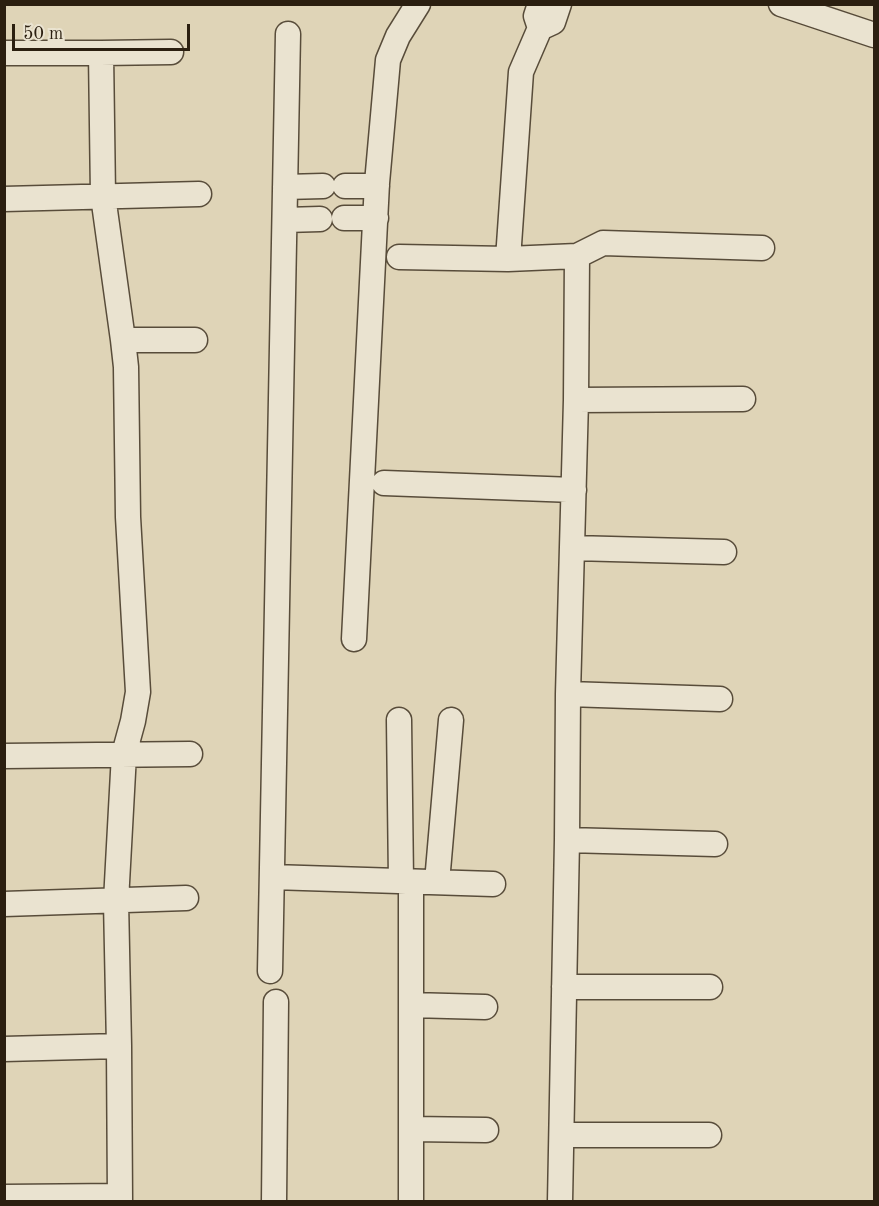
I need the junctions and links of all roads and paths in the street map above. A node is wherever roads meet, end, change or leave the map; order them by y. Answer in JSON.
{"nodes":[{"id":1,"x":418,"y":4,"type":"edge"},
{"id":2,"x":559,"y":4,"type":"edge"},
{"id":3,"x":782,"y":4,"type":"edge"},
{"id":4,"x":540,"y":16,"type":"edge"},
{"id":5,"x":288,"y":34,"type":"dead end"},
{"id":6,"x":874,"y":35,"type":"edge"},
{"id":7,"x":171,"y":52,"type":"dead end"},
{"id":8,"x":4,"y":53,"type":"edge"},
{"id":9,"x":101,"y":53,"type":"junction"},
{"id":10,"x":377,"y":186,"type":"junction"},
{"id":11,"x":285,"y":187,"type":"junction"},
{"id":12,"x":199,"y":194,"type":"dead end"},
{"id":13,"x":103,"y":196,"type":"junction"},
{"id":14,"x":4,"y":199,"type":"edge"},
{"id":15,"x":376,"y":218,"type":"junction"},
{"id":16,"x":285,"y":220,"type":"junction"},
{"id":17,"x":762,"y":248,"type":"dead end"},
{"id":18,"x":577,"y":256,"type":"junction"},
{"id":19,"x":399,"y":258,"type":"dead end"},
{"id":20,"x":508,"y":259,"type":"junction"},
{"id":21,"x":123,"y":340,"type":"junction"},
{"id":22,"x":195,"y":340,"type":"dead end"},
{"id":23,"x":743,"y":399,"type":"dead end"},
{"id":24,"x":576,"y":400,"type":"junction"},
{"id":25,"x":384,"y":483,"type":"dead end"},
{"id":26,"x":574,"y":490,"type":"junction"},
{"id":27,"x":573,"y":548,"type":"junction"},
{"id":28,"x":724,"y":552,"type":"dead end"},
{"id":29,"x":354,"y":639,"type":"dead end"},
{"id":30,"x":568,"y":694,"type":"junction"},
{"id":31,"x":720,"y":699,"type":"dead end"},
{"id":32,"x":399,"y":720,"type":"dead end"},
{"id":33,"x":451,"y":720,"type":"dead end"},
{"id":34,"x":124,"y":754,"type":"junction"},
{"id":35,"x":190,"y":754,"type":"dead end"},
{"id":36,"x":4,"y":756,"type":"edge"},
{"id":37,"x":567,"y":840,"type":"junction"},
{"id":38,"x":715,"y":844,"type":"dead end"},
{"id":39,"x":272,"y":877,"type":"junction"},
{"id":40,"x":406,"y":881,"type":"junction"},
{"id":41,"x":437,"y":882,"type":"junction"},
{"id":42,"x":494,"y":884,"type":"dead end"},
{"id":43,"x":186,"y":898,"type":"dead end"},
{"id":44,"x":116,"y":901,"type":"junction"},
{"id":45,"x":4,"y":904,"type":"edge"},
{"id":46,"x":270,"y":971,"type":"dead end"},
{"id":47,"x":564,"y":987,"type":"junction"},
{"id":48,"x":710,"y":987,"type":"dead end"},
{"id":49,"x":276,"y":1002,"type":"dead end"},
{"id":50,"x":411,"y":1005,"type":"junction"},
{"id":51,"x":485,"y":1007,"type":"dead end"},
{"id":52,"x":119,"y":1046,"type":"junction"},
{"id":53,"x":4,"y":1049,"type":"edge"},
{"id":54,"x":411,"y":1129,"type":"junction"},
{"id":55,"x":486,"y":1130,"type":"dead end"},
{"id":56,"x":562,"y":1135,"type":"junction"},
{"id":57,"x":709,"y":1135,"type":"dead end"},
{"id":58,"x":4,"y":1197,"type":"edge"},
{"id":59,"x":120,"y":1199,"type":"edge"},
{"id":60,"x":274,"y":1202,"type":"edge"},
{"id":61,"x":411,"y":1202,"type":"edge"},
{"id":62,"x":560,"y":1202,"type":"edge"}],
"edges":[{"from":1,"to":10,"type":"street"},
{"from":2,"to":4,"type":"street"},
{"from":3,"to":6,"type":"street"},
{"from":4,"to":20,"type":"street"},
{"from":5,"to":11,"type":"street"},
{"from":7,"to":9,"type":"street"},
{"from":8,"to":9,"type":"street"},
{"from":9,"to":13,"type":"street"},
{"from":10,"to":11,"type":"street"},
{"from":10,"to":15,"type":"street"},
{"from":11,"to":16,"type":"street"},
{"from":12,"to":13,"type":"street"},
{"from":13,"to":14,"type":"street"},
{"from":13,"to":21,"type":"street"},
{"from":15,"to":16,"type":"street"},
{"from":15,"to":29,"type":"street"},
{"from":16,"to":39,"type":"street"},
{"from":17,"to":18,"type":"street"},
{"from":18,"to":20,"type":"street"},
{"from":18,"to":24,"type":"street"},
{"from":19,"to":20,"type":"street"},
{"from":21,"to":22,"type":"street"},
{"from":21,"to":34,"type":"street"},
{"from":23,"to":24,"type":"street"},
{"from":24,"to":26,"type":"street"},
{"from":25,"to":26,"type":"street"},
{"from":26,"to":27,"type":"street"},
{"from":27,"to":28,"type":"street"},
{"from":27,"to":30,"type":"street"},
{"from":30,"to":31,"type":"street"},
{"from":30,"to":37,"type":"street"},
{"from":32,"to":40,"type":"street"},
{"from":33,"to":41,"type":"street"},
{"from":34,"to":35,"type":"street"},
{"from":34,"to":36,"type":"street"},
{"from":34,"to":44,"type":"street"},
{"from":37,"to":38,"type":"street"},
{"from":37,"to":47,"type":"street"},
{"from":39,"to":40,"type":"street"},
{"from":39,"to":46,"type":"street"},
{"from":40,"to":41,"type":"street"},
{"from":40,"to":50,"type":"street"},
{"from":41,"to":42,"type":"street"},
{"from":43,"to":44,"type":"street"},
{"from":44,"to":45,"type":"street"},
{"from":44,"to":52,"type":"street"},
{"from":47,"to":48,"type":"street"},
{"from":47,"to":56,"type":"street"},
{"from":49,"to":60,"type":"street"},
{"from":50,"to":51,"type":"street"},
{"from":50,"to":54,"type":"street"},
{"from":52,"to":53,"type":"street"},
{"from":52,"to":59,"type":"street"},
{"from":54,"to":55,"type":"street"},
{"from":54,"to":61,"type":"street"},
{"from":56,"to":57,"type":"street"},
{"from":56,"to":62,"type":"street"},
{"from":58,"to":59,"type":"street"}]}
